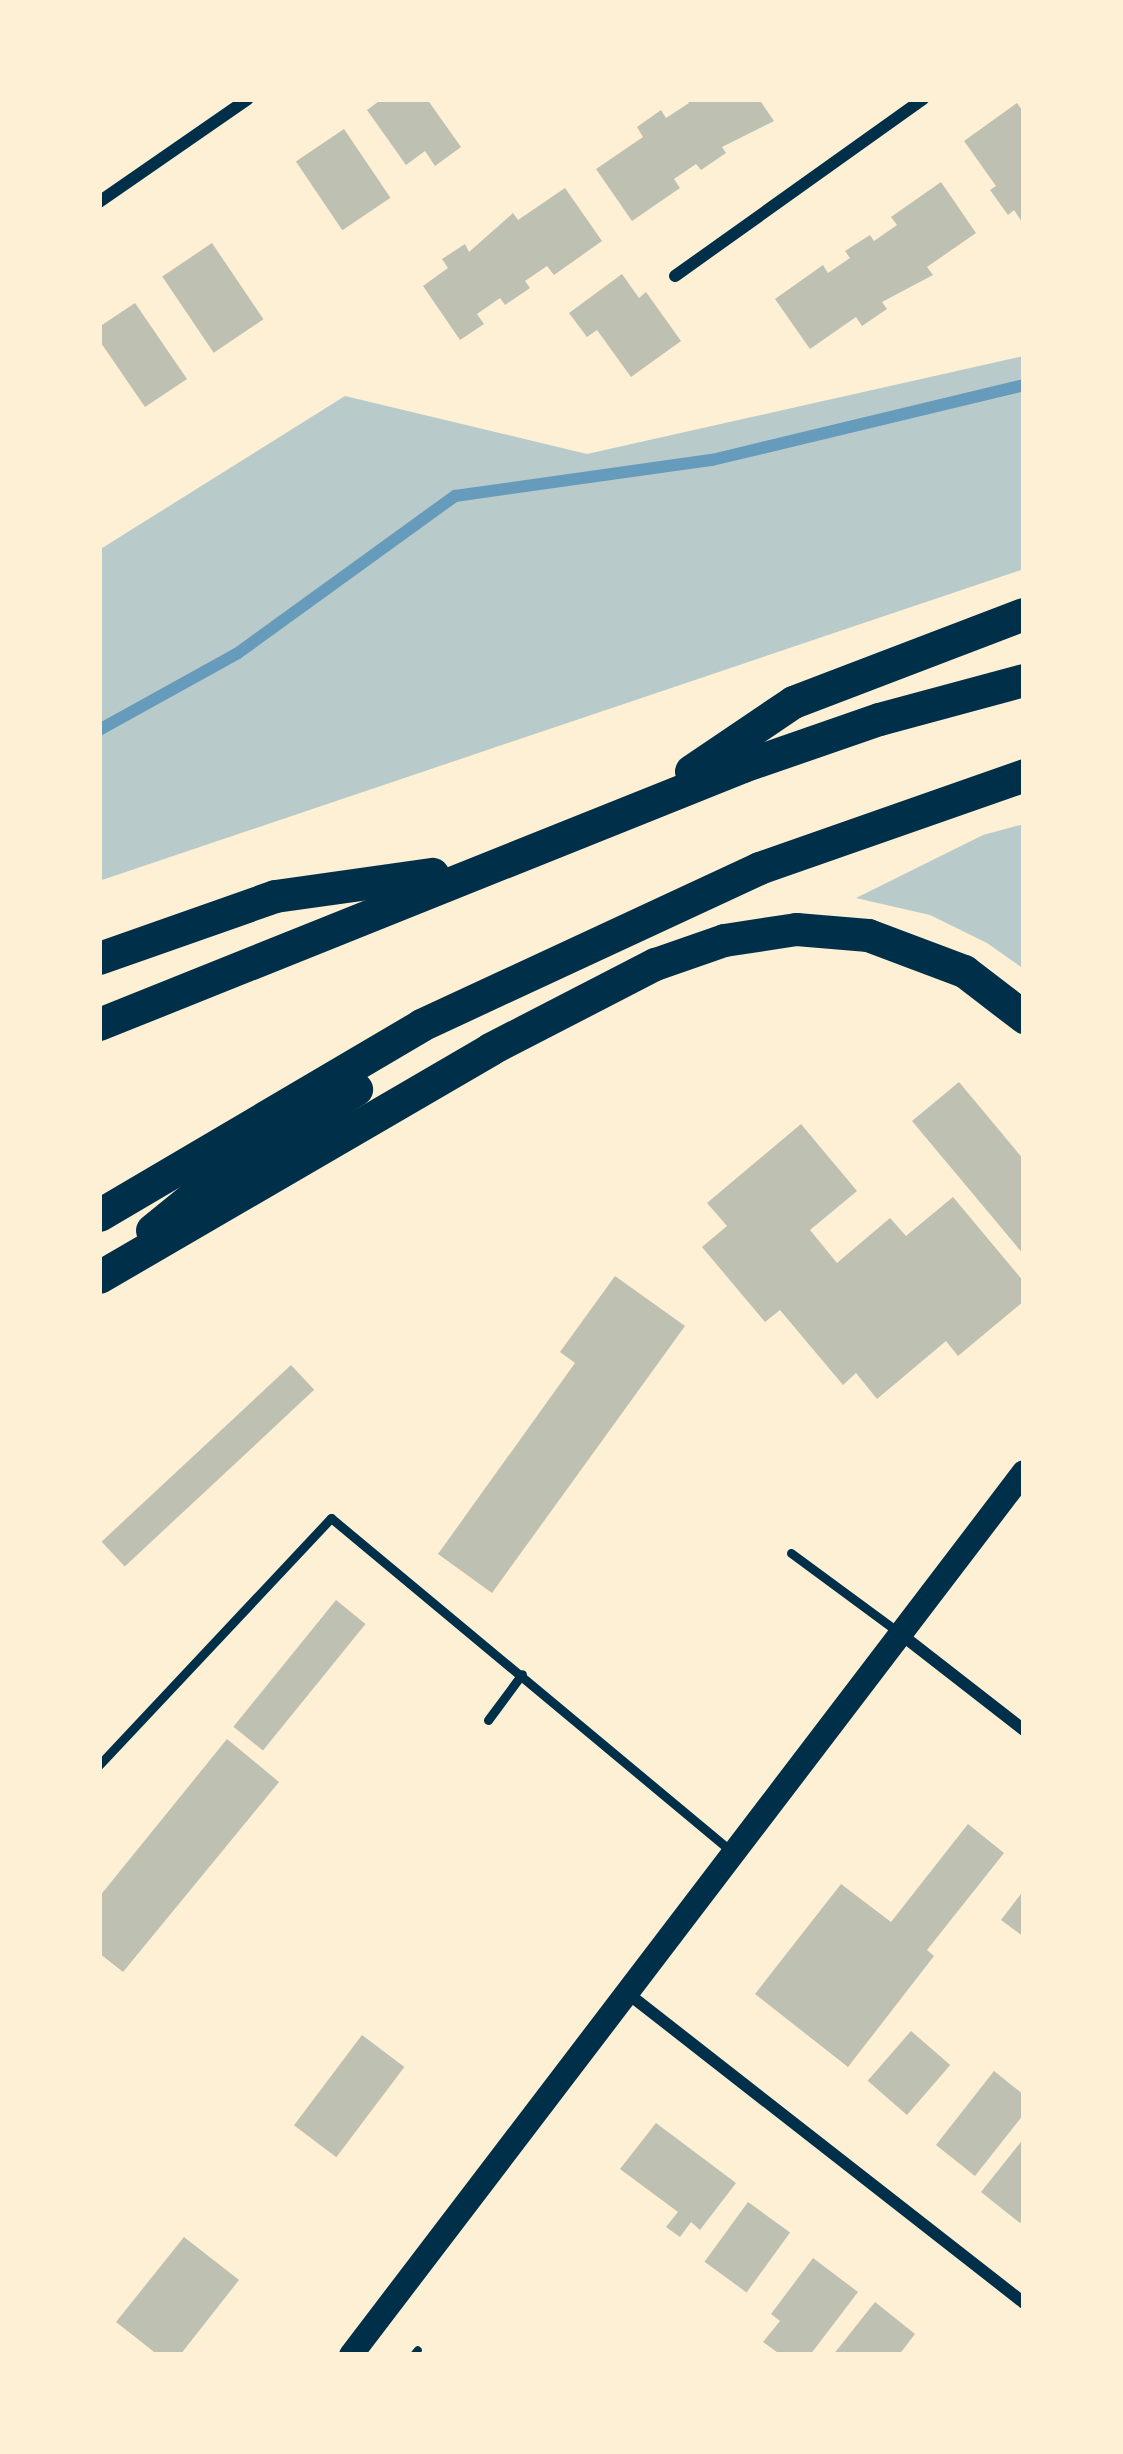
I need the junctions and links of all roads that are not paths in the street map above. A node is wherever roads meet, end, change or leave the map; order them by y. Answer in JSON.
{"nodes":[{"id":1,"x":248,"y":99,"type":"edge"},
{"id":2,"x":922,"y":99,"type":"edge"},
{"id":3,"x":99,"y":202,"type":"edge"},
{"id":4,"x":675,"y":276,"type":"dead end"},
{"id":5,"x":1024,"y":614,"type":"edge"},
{"id":6,"x":1024,"y":680,"type":"edge"},
{"id":7,"x":1024,"y":775,"type":"edge"},
{"id":8,"x":644,"y":802,"type":"junction"},
{"id":9,"x":481,"y":867,"type":"junction"},
{"id":10,"x":615,"y":934,"type":"junction"},
{"id":11,"x":99,"y":958,"type":"edge"},
{"id":12,"x":1024,"y":1017,"type":"edge"},
{"id":13,"x":99,"y":1024,"type":"edge"},
{"id":14,"x":99,"y":1215,"type":"edge"},
{"id":15,"x":99,"y":1275,"type":"edge"},
{"id":16,"x":1024,"y":1472,"type":"edge"},
{"id":17,"x":791,"y":1553,"type":"dead end"},
{"id":18,"x":898,"y":1632,"type":"junction"},
{"id":19,"x":522,"y":1674,"type":"junction"},
{"id":20,"x":488,"y":1720,"type":"dead end"},
{"id":21,"x":1024,"y":1730,"type":"edge"},
{"id":22,"x":99,"y":1765,"type":"edge"},
{"id":23,"x":731,"y":1851,"type":"junction"},
{"id":24,"x":626,"y":1991,"type":"junction"},
{"id":25,"x":1024,"y":2302,"type":"edge"},
{"id":26,"x":351,"y":2355,"type":"edge"}],
"edges":[{"from":1,"to":3,"type":"street"},
{"from":2,"to":4,"type":"street"},
{"from":5,"to":8,"type":"highway"},
{"from":6,"to":8,"type":"highway"},
{"from":7,"to":10,"type":"highway"},
{"from":8,"to":9,"type":"highway"},
{"from":9,"to":11,"type":"highway"},
{"from":9,"to":13,"type":"highway"},
{"from":10,"to":14,"type":"highway"},
{"from":10,"to":15,"type":"highway"},
{"from":12,"to":15,"type":"highway"},
{"from":16,"to":18,"type":"main road"},
{"from":17,"to":18,"type":"lane"},
{"from":18,"to":21,"type":"street"},
{"from":18,"to":23,"type":"main road"},
{"from":19,"to":20,"type":"lane"},
{"from":19,"to":22,"type":"lane"},
{"from":19,"to":23,"type":"lane"},
{"from":23,"to":24,"type":"main road"},
{"from":24,"to":25,"type":"street"},
{"from":24,"to":26,"type":"main road"}]}
